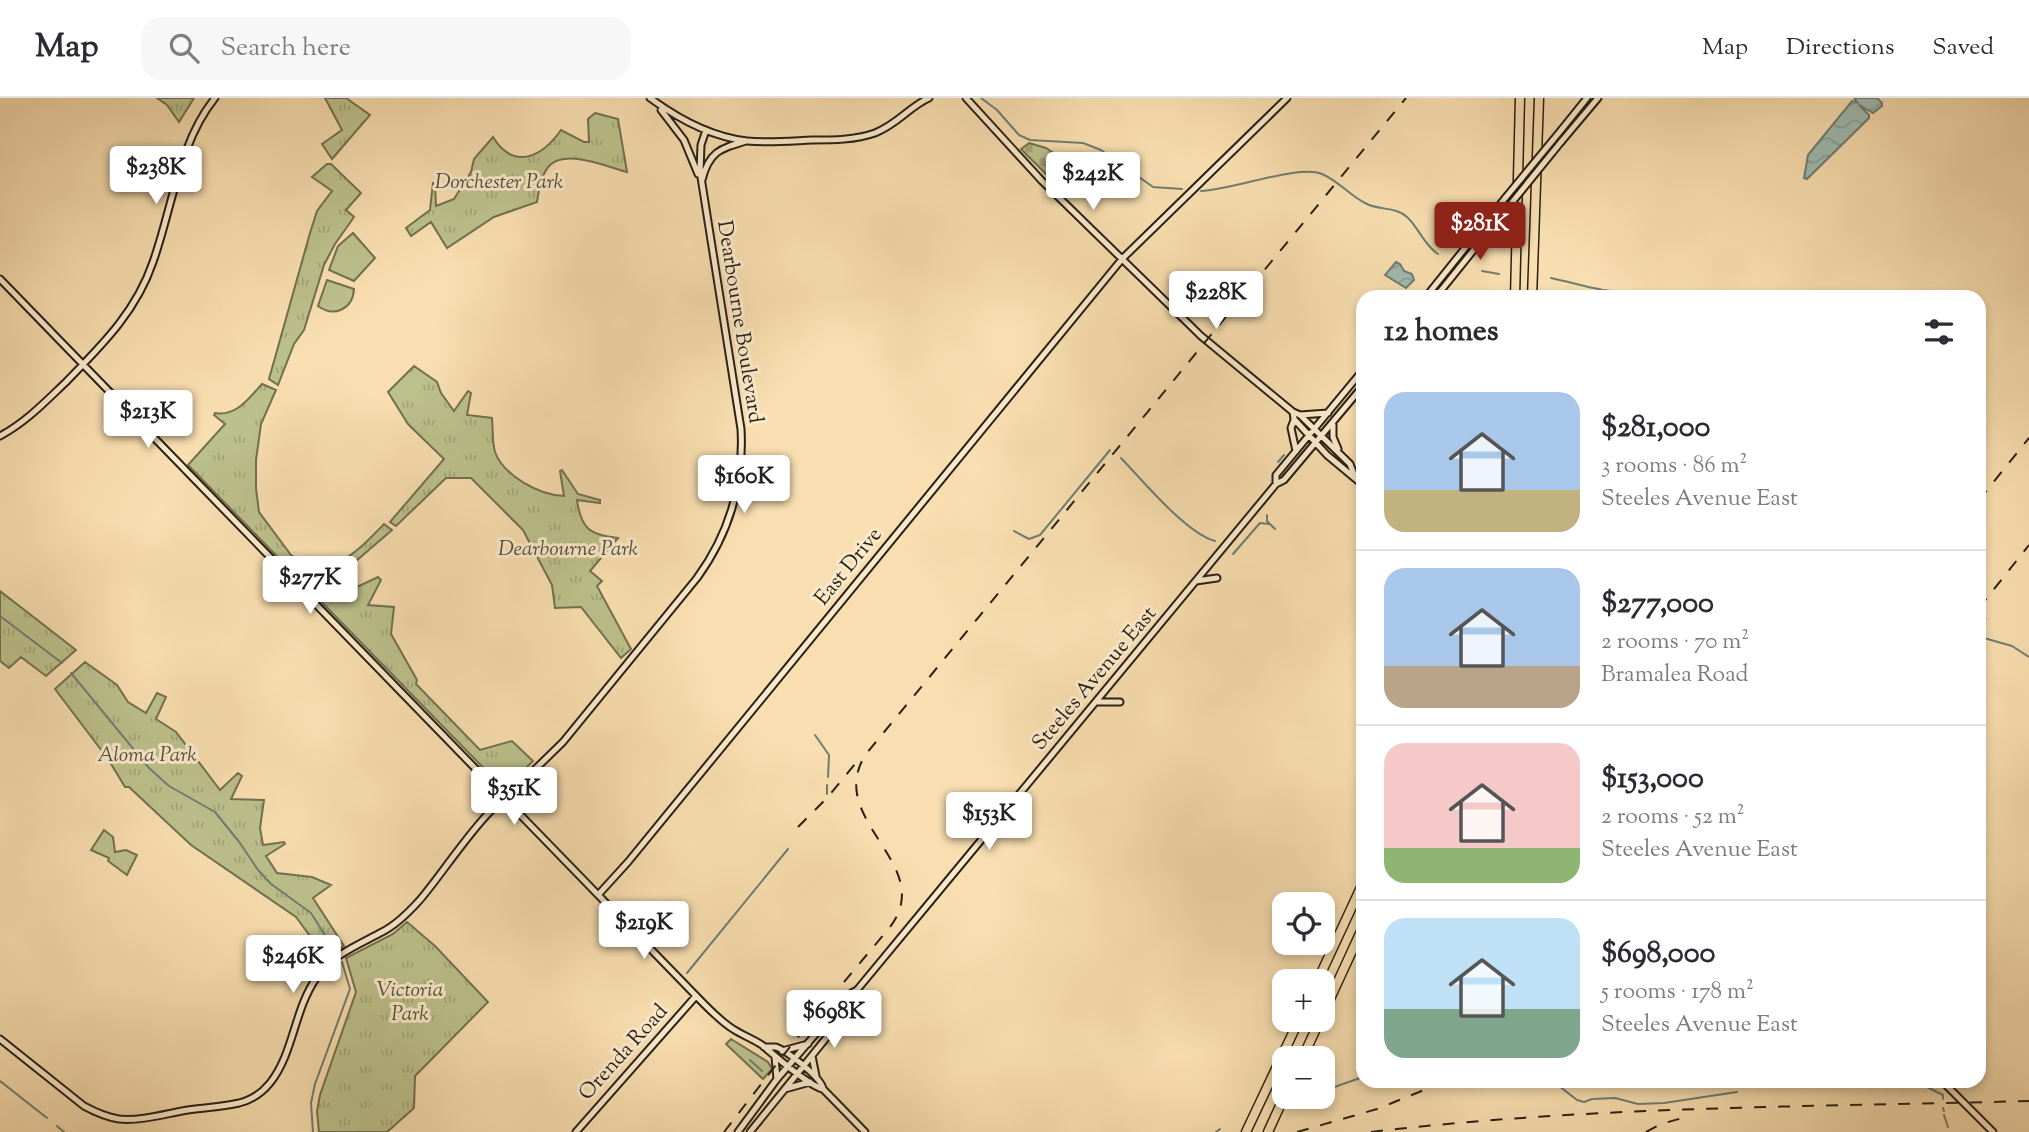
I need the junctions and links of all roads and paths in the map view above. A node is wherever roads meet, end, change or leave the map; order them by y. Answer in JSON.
{"nodes":[{"id":1,"x":215,"y":98,"type":"edge"},
{"id":2,"x":966,"y":98,"type":"edge"},
{"id":3,"x":1287,"y":98,"type":"edge"},
{"id":4,"x":1520,"y":98,"type":"edge"},
{"id":5,"x":1539,"y":98,"type":"edge"},
{"id":6,"x":1587,"y":98,"type":"edge"},
{"id":7,"x":1598,"y":98,"type":"edge"},
{"id":8,"x":926,"y":99,"type":"edge"},
{"id":9,"x":652,"y":100,"type":"edge"},
{"id":10,"x":706,"y":130,"type":"junction"},
{"id":11,"x":747,"y":141,"type":"junction"},
{"id":12,"x":701,"y":183,"type":"junction"},
{"id":13,"x":1122,"y":259,"type":"junction"},
{"id":14,"x":0,"y":279,"type":"edge"},
{"id":15,"x":1431,"y":290,"type":"edge"},
{"id":16,"x":1441,"y":290,"type":"edge"},
{"id":17,"x":1515,"y":290,"type":"edge"},
{"id":18,"x":1532,"y":290,"type":"edge"},
{"id":19,"x":83,"y":365,"type":"junction"},
{"id":20,"x":1356,"y":378,"type":"edge"},
{"id":21,"x":1356,"y":395,"type":"edge"},
{"id":22,"x":1293,"y":412,"type":"junction"},
{"id":23,"x":1328,"y":412,"type":"junction"},
{"id":24,"x":1300,"y":415,"type":"junction"},
{"id":25,"x":1294,"y":419,"type":"junction"},
{"id":26,"x":1333,"y":424,"type":"junction"},
{"id":27,"x":1315,"y":429,"type":"junction"},
{"id":28,"x":1,"y":435,"type":"edge"},
{"id":29,"x":1309,"y":436,"type":"junction"},
{"id":30,"x":1322,"y":436,"type":"junction"},
{"id":31,"x":1316,"y":443,"type":"junction"},
{"id":32,"x":1296,"y":450,"type":"junction"},
{"id":33,"x":1341,"y":455,"type":"junction"},
{"id":34,"x":1356,"y":477,"type":"joint"},
{"id":35,"x":1276,"y":484,"type":"junction"},
{"id":36,"x":1217,"y":578,"type":"dead end"},
{"id":37,"x":1196,"y":581,"type":"junction"},
{"id":38,"x":1096,"y":702,"type":"junction"},
{"id":39,"x":1120,"y":702,"type":"dead end"},
{"id":40,"x":507,"y":797,"type":"junction"},
{"id":41,"x":598,"y":895,"type":"junction"},
{"id":42,"x":1356,"y":898,"type":"edge"},
{"id":43,"x":1356,"y":942,"type":"edge"},
{"id":44,"x":1323,"y":969,"type":"edge"},
{"id":45,"x":1335,"y":988,"type":"edge"},
{"id":46,"x":857,"y":990,"type":"junction"},
{"id":47,"x":696,"y":996,"type":"junction"},
{"id":48,"x":1292,"y":1032,"type":"edge"},
{"id":49,"x":0,"y":1039,"type":"edge"},
{"id":50,"x":808,"y":1044,"type":"junction"},
{"id":51,"x":764,"y":1047,"type":"junction"},
{"id":52,"x":782,"y":1051,"type":"junction"},
{"id":53,"x":812,"y":1056,"type":"junction"},
{"id":54,"x":775,"y":1057,"type":"junction"},
{"id":55,"x":794,"y":1060,"type":"junction"},
{"id":56,"x":789,"y":1066,"type":"junction"},
{"id":57,"x":803,"y":1067,"type":"junction"},
{"id":58,"x":798,"y":1072,"type":"junction"},
{"id":59,"x":816,"y":1076,"type":"junction"},
{"id":60,"x":777,"y":1079,"type":"junction"},
{"id":61,"x":810,"y":1082,"type":"junction"},
{"id":62,"x":785,"y":1088,"type":"junction"},
{"id":63,"x":1950,"y":1088,"type":"edge"},
{"id":64,"x":823,"y":1089,"type":"junction"},
{"id":65,"x":1279,"y":1109,"type":"edge"},
{"id":66,"x":1276,"y":1115,"type":"junction"},
{"id":67,"x":1251,"y":1122,"type":"junction"},
{"id":68,"x":576,"y":1132,"type":"edge"},
{"id":69,"x":738,"y":1132,"type":"edge"},
{"id":70,"x":751,"y":1132,"type":"edge"},
{"id":71,"x":865,"y":1132,"type":"edge"},
{"id":72,"x":1240,"y":1132,"type":"edge"},
{"id":73,"x":1246,"y":1132,"type":"edge"},
{"id":74,"x":1268,"y":1132,"type":"edge"},
{"id":75,"x":1274,"y":1132,"type":"edge"},
{"id":76,"x":1993,"y":1132,"type":"edge"}],
"edges":[{"from":1,"to":19,"type":"main road"},
{"from":2,"to":13,"type":"main road"},
{"from":3,"to":13,"type":"main road","name":"East Drive"},
{"from":4,"to":17,"type":"highway"},
{"from":5,"to":18,"type":"highway"},
{"from":6,"to":15,"type":"main road","bridge":true},
{"from":7,"to":16,"type":"main road","bridge":true},
{"from":8,"to":11,"type":"main road"},
{"from":9,"to":10,"type":"main road"},
{"from":9,"to":12,"type":"main road"},
{"from":10,"to":11,"type":"main road"},
{"from":10,"to":12,"type":"main road","name":"Dearbourne Boulevard"},
{"from":11,"to":12,"type":"main road"},
{"from":12,"to":40,"type":"main road","name":"Dearbourne Boulevard"},
{"from":13,"to":22,"type":"main road"},
{"from":13,"to":41,"type":"main road","name":"East Drive"},
{"from":14,"to":19,"type":"main road"},
{"from":19,"to":28,"type":"main road"},
{"from":19,"to":40,"type":"main road"},
{"from":20,"to":23,"type":"main road","name":"Steeles Avenue East"},
{"from":21,"to":26,"type":"main road","name":"Steeles Avenue East"},
{"from":22,"to":24,"type":"main road"},
{"from":22,"to":25,"type":"main road"},
{"from":23,"to":24,"type":"main road"},
{"from":23,"to":27,"type":"main road","name":"Steeles Avenue East"},
{"from":24,"to":27,"type":"main road"},
{"from":25,"to":29,"type":"main road"},
{"from":25,"to":32,"type":"main road"},
{"from":26,"to":30,"type":"main road","name":"Steeles Avenue East"},
{"from":26,"to":33,"type":"main road"},
{"from":27,"to":29,"type":"main road","name":"Steeles Avenue East"},
{"from":27,"to":30,"type":"main road"},
{"from":29,"to":31,"type":"main road"},
{"from":29,"to":32,"type":"main road","name":"Steeles Avenue East"},
{"from":30,"to":31,"type":"main road","name":"Steeles Avenue East"},
{"from":30,"to":33,"type":"main road"},
{"from":31,"to":34,"type":"main road"},
{"from":31,"to":35,"type":"main road","name":"Steeles Avenue East"},
{"from":32,"to":35,"type":"main road","name":"Steeles Avenue East"},
{"from":33,"to":34,"type":"main road"},
{"from":35,"to":37,"type":"main road","name":"Steeles Avenue East"},
{"from":36,"to":37,"type":"main road"},
{"from":37,"to":38,"type":"main road","name":"Steeles Avenue East"},
{"from":38,"to":39,"type":"main road"},
{"from":38,"to":46,"type":"main road","name":"Steeles Avenue East"},
{"from":40,"to":41,"type":"main road"},
{"from":40,"to":49,"type":"main road","name":"Dearbourne Boulevard"},
{"from":41,"to":47,"type":"main road"},
{"from":42,"to":44,"type":"highway"},
{"from":43,"to":45,"type":"highway"},
{"from":46,"to":50,"type":"main road","name":"Steeles Avenue East"},
{"from":46,"to":53,"type":"main road","name":"Steeles Avenue East"},
{"from":47,"to":51,"type":"main road"},
{"from":47,"to":68,"type":"main road","name":"Orenda Road"},
{"from":48,"to":67,"type":"highway"},
{"from":50,"to":52,"type":"main road"},
{"from":50,"to":55,"type":"main road","name":"Steeles Avenue East"},
{"from":51,"to":52,"type":"main road"},
{"from":51,"to":54,"type":"main road"},
{"from":52,"to":55,"type":"main road"},
{"from":53,"to":57,"type":"main road","name":"Steeles Avenue East"},
{"from":53,"to":59,"type":"main road"},
{"from":54,"to":56,"type":"main road"},
{"from":54,"to":60,"type":"main road"},
{"from":55,"to":56,"type":"main road","name":"Steeles Avenue East"},
{"from":55,"to":57,"type":"main road"},
{"from":56,"to":58,"type":"main road"},
{"from":56,"to":60,"type":"main road","name":"Steeles Avenue East"},
{"from":57,"to":58,"type":"main road","name":"Steeles Avenue East"},
{"from":57,"to":59,"type":"main road"},
{"from":58,"to":61,"type":"main road"},
{"from":58,"to":62,"type":"main road","name":"Steeles Avenue East"},
{"from":59,"to":64,"type":"main road"},
{"from":60,"to":69,"type":"main road","name":"Steeles Avenue East"},
{"from":61,"to":62,"type":"main road"},
{"from":61,"to":64,"type":"main road"},
{"from":62,"to":70,"type":"main road","name":"Steeles Avenue East"},
{"from":63,"to":76,"type":"main road"},
{"from":64,"to":71,"type":"main road"},
{"from":65,"to":66,"type":"highway"},
{"from":66,"to":74,"type":"highway"},
{"from":66,"to":75,"type":"highway"},
{"from":67,"to":72,"type":"highway"},
{"from":67,"to":73,"type":"highway"}]}
